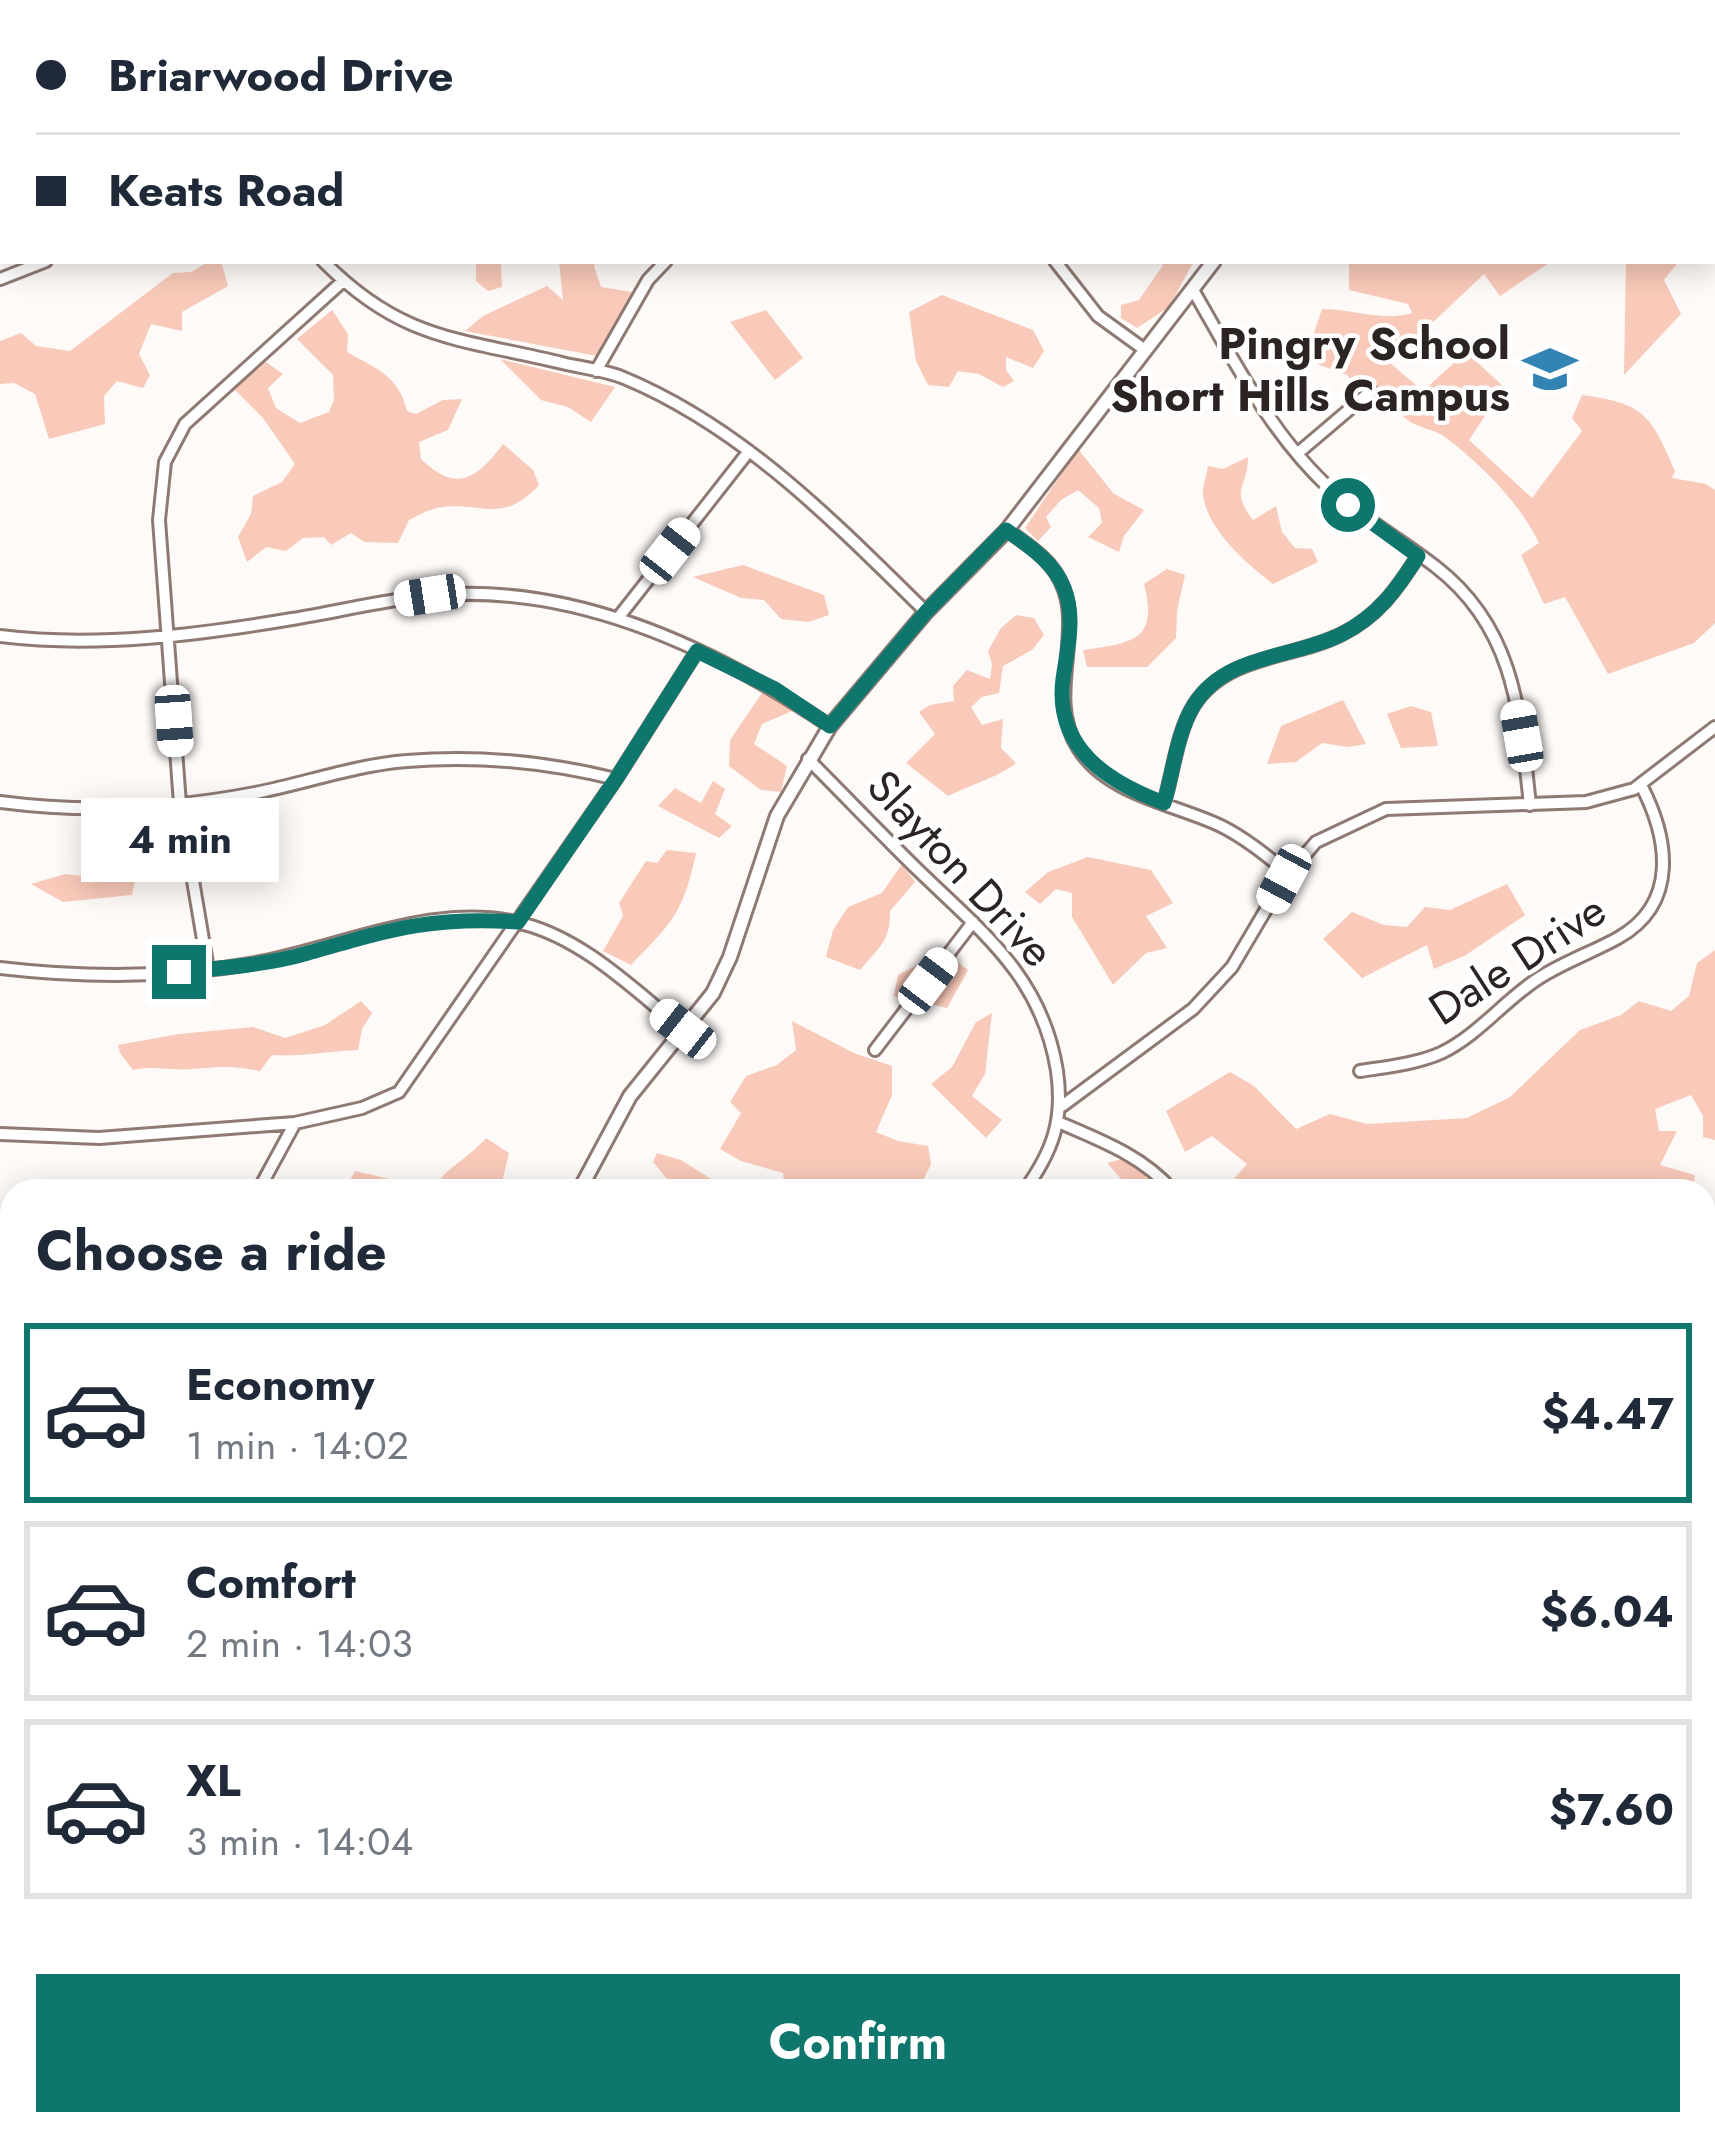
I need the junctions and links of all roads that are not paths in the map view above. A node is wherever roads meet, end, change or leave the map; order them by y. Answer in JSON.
{"nodes":[{"id":1,"x":38,"y":264,"type":"edge"},
{"id":2,"x":326,"y":264,"type":"edge"},
{"id":3,"x":663,"y":264,"type":"edge"},
{"id":4,"x":1057,"y":264,"type":"edge"},
{"id":5,"x":1212,"y":264,"type":"edge"},
{"id":6,"x":0,"y":279,"type":"edge"},
{"id":7,"x":343,"y":281,"type":"junction"},
{"id":8,"x":1192,"y":290,"type":"junction"},
{"id":9,"x":1144,"y":350,"type":"junction"},
{"id":10,"x":596,"y":371,"type":"junction"},
{"id":11,"x":1371,"y":391,"type":"dead end"},
{"id":12,"x":749,"y":451,"type":"junction"},
{"id":13,"x":1298,"y":453,"type":"junction"},
{"id":14,"x":1006,"y":530,"type":"junction"},
{"id":15,"x":1418,"y":556,"type":"junction"},
{"id":16,"x":926,"y":612,"type":"junction"},
{"id":17,"x":618,"y":618,"type":"junction"},
{"id":18,"x":167,"y":635,"type":"junction"},
{"id":19,"x":0,"y":636,"type":"edge"},
{"id":20,"x":697,"y":651,"type":"junction"},
{"id":21,"x":830,"y":726,"type":"junction"},
{"id":22,"x":1715,"y":727,"type":"edge"},
{"id":23,"x":808,"y":759,"type":"junction"},
{"id":24,"x":616,"y":779,"type":"junction"},
{"id":25,"x":1641,"y":784,"type":"junction"},
{"id":26,"x":0,"y":802,"type":"edge"},
{"id":27,"x":1164,"y":803,"type":"junction"},
{"id":28,"x":180,"y":804,"type":"junction"},
{"id":29,"x":1530,"y":805,"type":"junction"},
{"id":30,"x":1288,"y":873,"type":"junction"},
{"id":31,"x":518,"y":922,"type":"junction"},
{"id":32,"x":973,"y":922,"type":"junction"},
{"id":33,"x":0,"y":968,"type":"edge"},
{"id":34,"x":208,"y":969,"type":"junction"},
{"id":35,"x":683,"y":1029,"type":"junction"},
{"id":36,"x":875,"y":1051,"type":"dead end"},
{"id":37,"x":1360,"y":1072,"type":"dead end"},
{"id":38,"x":1062,"y":1106,"type":"junction"},
{"id":39,"x":1058,"y":1122,"type":"junction"},
{"id":40,"x":295,"y":1123,"type":"junction"},
{"id":41,"x":0,"y":1134,"type":"edge"},
{"id":42,"x":265,"y":1179,"type":"edge"},
{"id":43,"x":585,"y":1179,"type":"edge"},
{"id":44,"x":1033,"y":1179,"type":"edge"},
{"id":45,"x":1162,"y":1179,"type":"edge"}],
"edges":[{"from":1,"to":6,"type":"street"},
{"from":2,"to":7,"type":"street"},
{"from":3,"to":10,"type":"street"},
{"from":4,"to":9,"type":"street"},
{"from":5,"to":8,"type":"street"},
{"from":7,"to":10,"type":"street"},
{"from":7,"to":18,"type":"street"},
{"from":8,"to":9,"type":"street"},
{"from":8,"to":13,"type":"street"},
{"from":9,"to":14,"type":"street"},
{"from":10,"to":12,"type":"street"},
{"from":11,"to":13,"type":"street"},
{"from":12,"to":16,"type":"street"},
{"from":12,"to":17,"type":"street"},
{"from":13,"to":15,"type":"street"},
{"from":14,"to":16,"type":"street"},
{"from":14,"to":27,"type":"street"},
{"from":15,"to":27,"type":"street"},
{"from":15,"to":29,"type":"street"},
{"from":16,"to":21,"type":"street"},
{"from":17,"to":18,"type":"street"},
{"from":17,"to":20,"type":"street"},
{"from":18,"to":19,"type":"street"},
{"from":18,"to":28,"type":"street"},
{"from":20,"to":21,"type":"street"},
{"from":20,"to":24,"type":"street"},
{"from":21,"to":23,"type":"street"},
{"from":22,"to":25,"type":"street"},
{"from":23,"to":32,"type":"street","name":"Slayton Drive"},
{"from":23,"to":35,"type":"street"},
{"from":24,"to":28,"type":"street"},
{"from":24,"to":31,"type":"street"},
{"from":25,"to":29,"type":"street"},
{"from":25,"to":37,"type":"street","name":"Dale Drive"},
{"from":26,"to":28,"type":"street"},
{"from":27,"to":30,"type":"street"},
{"from":28,"to":34,"type":"street"},
{"from":29,"to":30,"type":"street"},
{"from":30,"to":38,"type":"street"},
{"from":31,"to":34,"type":"street"},
{"from":31,"to":35,"type":"street"},
{"from":31,"to":40,"type":"street"},
{"from":32,"to":36,"type":"street"},
{"from":32,"to":38,"type":"street","name":"Slayton Drive"},
{"from":33,"to":34,"type":"street"},
{"from":35,"to":43,"type":"street"},
{"from":38,"to":39,"type":"street"},
{"from":39,"to":44,"type":"street"},
{"from":39,"to":45,"type":"street"},
{"from":40,"to":41,"type":"street"},
{"from":40,"to":42,"type":"street"}]}
